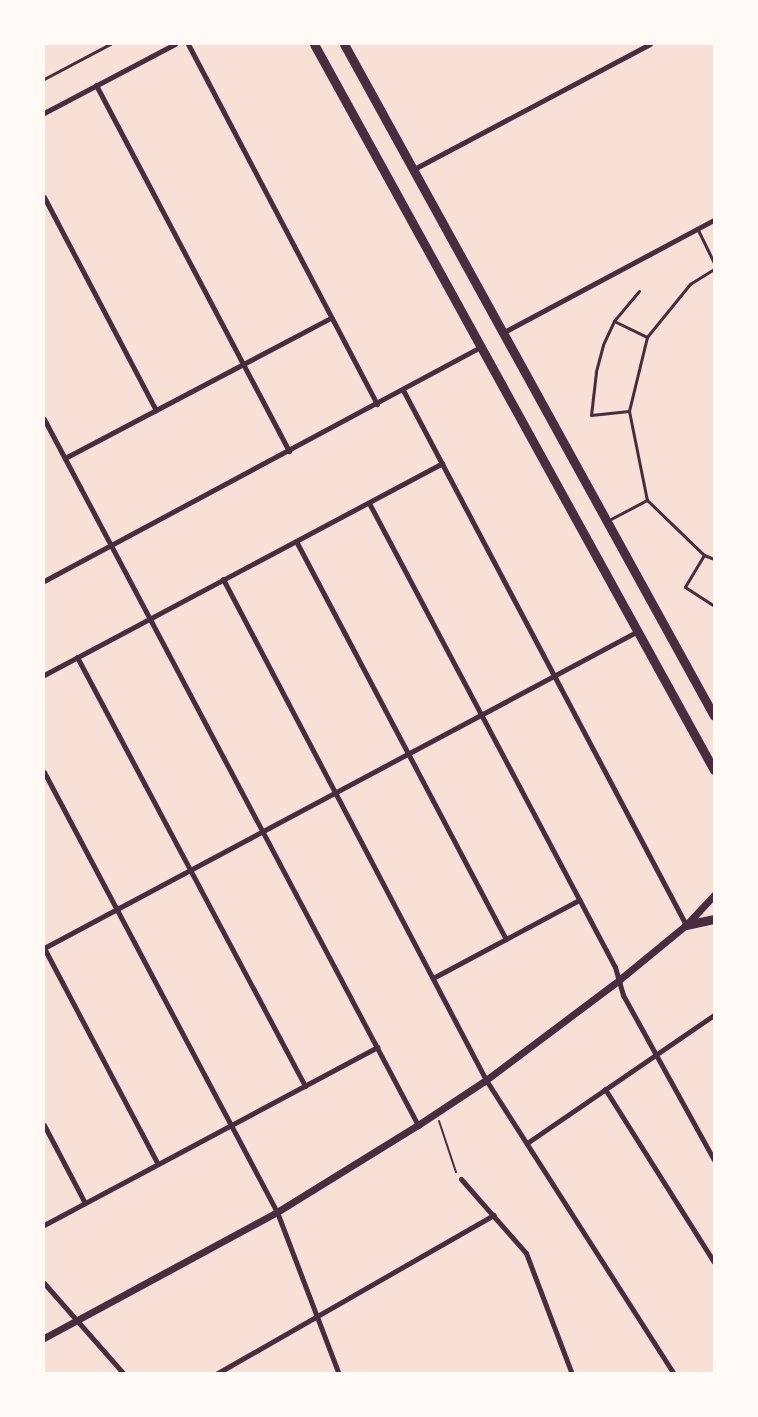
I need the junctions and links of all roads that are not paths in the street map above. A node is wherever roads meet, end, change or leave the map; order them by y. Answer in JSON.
{"nodes":[{"id":1,"x":110,"y":44,"type":"edge"},
{"id":2,"x":175,"y":44,"type":"edge"},
{"id":3,"x":188,"y":44,"type":"edge"},
{"id":4,"x":314,"y":44,"type":"edge"},
{"id":5,"x":344,"y":44,"type":"edge"},
{"id":6,"x":650,"y":44,"type":"edge"},
{"id":7,"x":44,"y":79,"type":"edge"},
{"id":8,"x":96,"y":85,"type":"junction"},
{"id":9,"x":44,"y":113,"type":"edge"},
{"id":10,"x":414,"y":169,"type":"junction"},
{"id":11,"x":44,"y":197,"type":"edge"},
{"id":12,"x":714,"y":220,"type":"edge"},
{"id":13,"x":697,"y":229,"type":"junction"},
{"id":14,"x":714,"y":263,"type":"edge"},
{"id":15,"x":714,"y":269,"type":"edge"},
{"id":16,"x":639,"y":291,"type":"dead end"},
{"id":17,"x":331,"y":318,"type":"junction"},
{"id":18,"x":614,"y":321,"type":"junction"},
{"id":19,"x":504,"y":332,"type":"junction"},
{"id":20,"x":647,"y":337,"type":"junction"},
{"id":21,"x":482,"y":346,"type":"junction"},
{"id":22,"x":243,"y":364,"type":"junction"},
{"id":23,"x":403,"y":390,"type":"junction"},
{"id":24,"x":377,"y":404,"type":"junction"},
{"id":25,"x":156,"y":410,"type":"junction"},
{"id":26,"x":629,"y":411,"type":"junction"},
{"id":27,"x":44,"y":419,"type":"edge"},
{"id":28,"x":289,"y":451,"type":"junction"},
{"id":29,"x":64,"y":458,"type":"junction"},
{"id":30,"x":442,"y":463,"type":"junction"},
{"id":31,"x":647,"y":500,"type":"junction"},
{"id":32,"x":369,"y":503,"type":"junction"},
{"id":33,"x":608,"y":521,"type":"junction"},
{"id":34,"x":296,"y":541,"type":"junction"},
{"id":35,"x":111,"y":545,"type":"junction"},
{"id":36,"x":704,"y":555,"type":"junction"},
{"id":37,"x":714,"y":560,"type":"edge"},
{"id":38,"x":223,"y":579,"type":"junction"},
{"id":39,"x":44,"y":581,"type":"edge"},
{"id":40,"x":714,"y":606,"type":"edge"},
{"id":41,"x":150,"y":618,"type":"junction"},
{"id":42,"x":639,"y":631,"type":"junction"},
{"id":43,"x":77,"y":657,"type":"junction"},
{"id":44,"x":44,"y":675,"type":"edge"},
{"id":45,"x":555,"y":677,"type":"junction"},
{"id":46,"x":482,"y":715,"type":"junction"},
{"id":47,"x":714,"y":716,"type":"edge"},
{"id":48,"x":408,"y":754,"type":"junction"},
{"id":49,"x":714,"y":770,"type":"edge"},
{"id":50,"x":44,"y":772,"type":"edge"},
{"id":51,"x":336,"y":792,"type":"junction"},
{"id":52,"x":263,"y":831,"type":"junction"},
{"id":53,"x":190,"y":870,"type":"junction"},
{"id":54,"x":714,"y":895,"type":"edge"},
{"id":55,"x":579,"y":900,"type":"junction"},
{"id":56,"x":117,"y":909,"type":"junction"},
{"id":57,"x":714,"y":919,"type":"edge"},
{"id":58,"x":686,"y":925,"type":"junction"},
{"id":59,"x":506,"y":939,"type":"junction"},
{"id":60,"x":44,"y":948,"type":"edge"},
{"id":61,"x":433,"y":978,"type":"junction"},
{"id":62,"x":619,"y":980,"type":"junction"},
{"id":63,"x":714,"y":1015,"type":"edge"},
{"id":64,"x":377,"y":1047,"type":"junction"},
{"id":65,"x":656,"y":1054,"type":"junction"},
{"id":66,"x":486,"y":1080,"type":"junction"},
{"id":67,"x":305,"y":1086,"type":"junction"},
{"id":68,"x":605,"y":1089,"type":"junction"},
{"id":69,"x":44,"y":1125,"type":"edge"},
{"id":70,"x":418,"y":1125,"type":"junction"},
{"id":71,"x":231,"y":1126,"type":"junction"},
{"id":72,"x":526,"y":1143,"type":"junction"},
{"id":73,"x":714,"y":1160,"type":"edge"},
{"id":74,"x":158,"y":1164,"type":"junction"},
{"id":75,"x":461,"y":1179,"type":"road end"},
{"id":76,"x":85,"y":1203,"type":"junction"},
{"id":77,"x":277,"y":1212,"type":"junction"},
{"id":78,"x":494,"y":1215,"type":"junction"},
{"id":79,"x":44,"y":1225,"type":"edge"},
{"id":80,"x":714,"y":1262,"type":"edge"},
{"id":81,"x":44,"y":1283,"type":"edge"},
{"id":82,"x":317,"y":1316,"type":"junction"},
{"id":83,"x":77,"y":1320,"type":"junction"},
{"id":84,"x":44,"y":1338,"type":"edge"},
{"id":85,"x":124,"y":1374,"type":"edge"},
{"id":86,"x":216,"y":1374,"type":"edge"},
{"id":87,"x":339,"y":1374,"type":"edge"},
{"id":88,"x":572,"y":1374,"type":"edge"},
{"id":89,"x":674,"y":1374,"type":"edge"}],
"edges":[{"from":1,"to":7,"type":"lane"},
{"from":2,"to":8,"type":"street"},
{"from":3,"to":17,"type":"street"},
{"from":4,"to":21,"type":"main road"},
{"from":5,"to":10,"type":"main road"},
{"from":6,"to":10,"type":"street"},
{"from":8,"to":9,"type":"street"},
{"from":8,"to":22,"type":"street"},
{"from":10,"to":19,"type":"main road"},
{"from":11,"to":25,"type":"street"},
{"from":12,"to":13,"type":"street"},
{"from":13,"to":14,"type":"lane"},
{"from":13,"to":19,"type":"street"},
{"from":15,"to":20,"type":"lane"},
{"from":16,"to":18,"type":"lane"},
{"from":17,"to":22,"type":"street"},
{"from":17,"to":24,"type":"street"},
{"from":18,"to":20,"type":"lane"},
{"from":18,"to":26,"type":"lane"},
{"from":19,"to":33,"type":"main road"},
{"from":20,"to":26,"type":"lane"},
{"from":21,"to":23,"type":"street"},
{"from":21,"to":42,"type":"main road"},
{"from":22,"to":25,"type":"street"},
{"from":22,"to":28,"type":"street"},
{"from":23,"to":24,"type":"street"},
{"from":23,"to":30,"type":"street"},
{"from":24,"to":28,"type":"street"},
{"from":25,"to":29,"type":"street"},
{"from":26,"to":31,"type":"lane"},
{"from":27,"to":29,"type":"street"},
{"from":28,"to":35,"type":"street"},
{"from":29,"to":35,"type":"street"},
{"from":30,"to":32,"type":"street"},
{"from":30,"to":45,"type":"street"},
{"from":31,"to":33,"type":"lane"},
{"from":31,"to":36,"type":"lane"},
{"from":32,"to":34,"type":"street"},
{"from":32,"to":46,"type":"street"},
{"from":33,"to":47,"type":"main road"},
{"from":34,"to":38,"type":"street"},
{"from":34,"to":48,"type":"street"},
{"from":35,"to":39,"type":"street"},
{"from":35,"to":41,"type":"street"},
{"from":36,"to":37,"type":"lane"},
{"from":36,"to":40,"type":"lane"},
{"from":38,"to":41,"type":"street"},
{"from":38,"to":51,"type":"street"},
{"from":41,"to":43,"type":"street"},
{"from":41,"to":52,"type":"street"},
{"from":42,"to":45,"type":"street"},
{"from":42,"to":49,"type":"main road"},
{"from":43,"to":44,"type":"street"},
{"from":43,"to":53,"type":"street"},
{"from":45,"to":46,"type":"street"},
{"from":45,"to":58,"type":"street"},
{"from":46,"to":48,"type":"street"},
{"from":46,"to":55,"type":"street"},
{"from":48,"to":51,"type":"street"},
{"from":48,"to":59,"type":"street"},
{"from":50,"to":56,"type":"street"},
{"from":51,"to":52,"type":"street"},
{"from":51,"to":61,"type":"street"},
{"from":52,"to":53,"type":"street"},
{"from":52,"to":64,"type":"street"},
{"from":53,"to":56,"type":"street"},
{"from":53,"to":67,"type":"street"},
{"from":54,"to":58,"type":"street"},
{"from":55,"to":59,"type":"street"},
{"from":55,"to":62,"type":"street"},
{"from":56,"to":60,"type":"street"},
{"from":56,"to":71,"type":"street"},
{"from":57,"to":58,"type":"main road"},
{"from":58,"to":62,"type":"street"},
{"from":59,"to":61,"type":"street"},
{"from":60,"to":74,"type":"street"},
{"from":61,"to":66,"type":"street"},
{"from":62,"to":65,"type":"street"},
{"from":62,"to":66,"type":"street"},
{"from":63,"to":65,"type":"street"},
{"from":64,"to":67,"type":"street"},
{"from":64,"to":70,"type":"street"},
{"from":65,"to":68,"type":"street"},
{"from":65,"to":73,"type":"street"},
{"from":66,"to":70,"type":"street"},
{"from":66,"to":72,"type":"street"},
{"from":67,"to":71,"type":"street"},
{"from":68,"to":72,"type":"street"},
{"from":68,"to":80,"type":"street"},
{"from":69,"to":76,"type":"street"},
{"from":70,"to":77,"type":"street"},
{"from":71,"to":74,"type":"street"},
{"from":71,"to":77,"type":"street"},
{"from":72,"to":89,"type":"street"},
{"from":74,"to":76,"type":"street"},
{"from":75,"to":78,"type":"street"},
{"from":76,"to":79,"type":"street"},
{"from":77,"to":82,"type":"street"},
{"from":77,"to":83,"type":"street"},
{"from":78,"to":82,"type":"street"},
{"from":78,"to":88,"type":"street"},
{"from":81,"to":83,"type":"street"},
{"from":82,"to":86,"type":"street"},
{"from":82,"to":87,"type":"street"},
{"from":83,"to":84,"type":"street"},
{"from":83,"to":85,"type":"street"}]}
